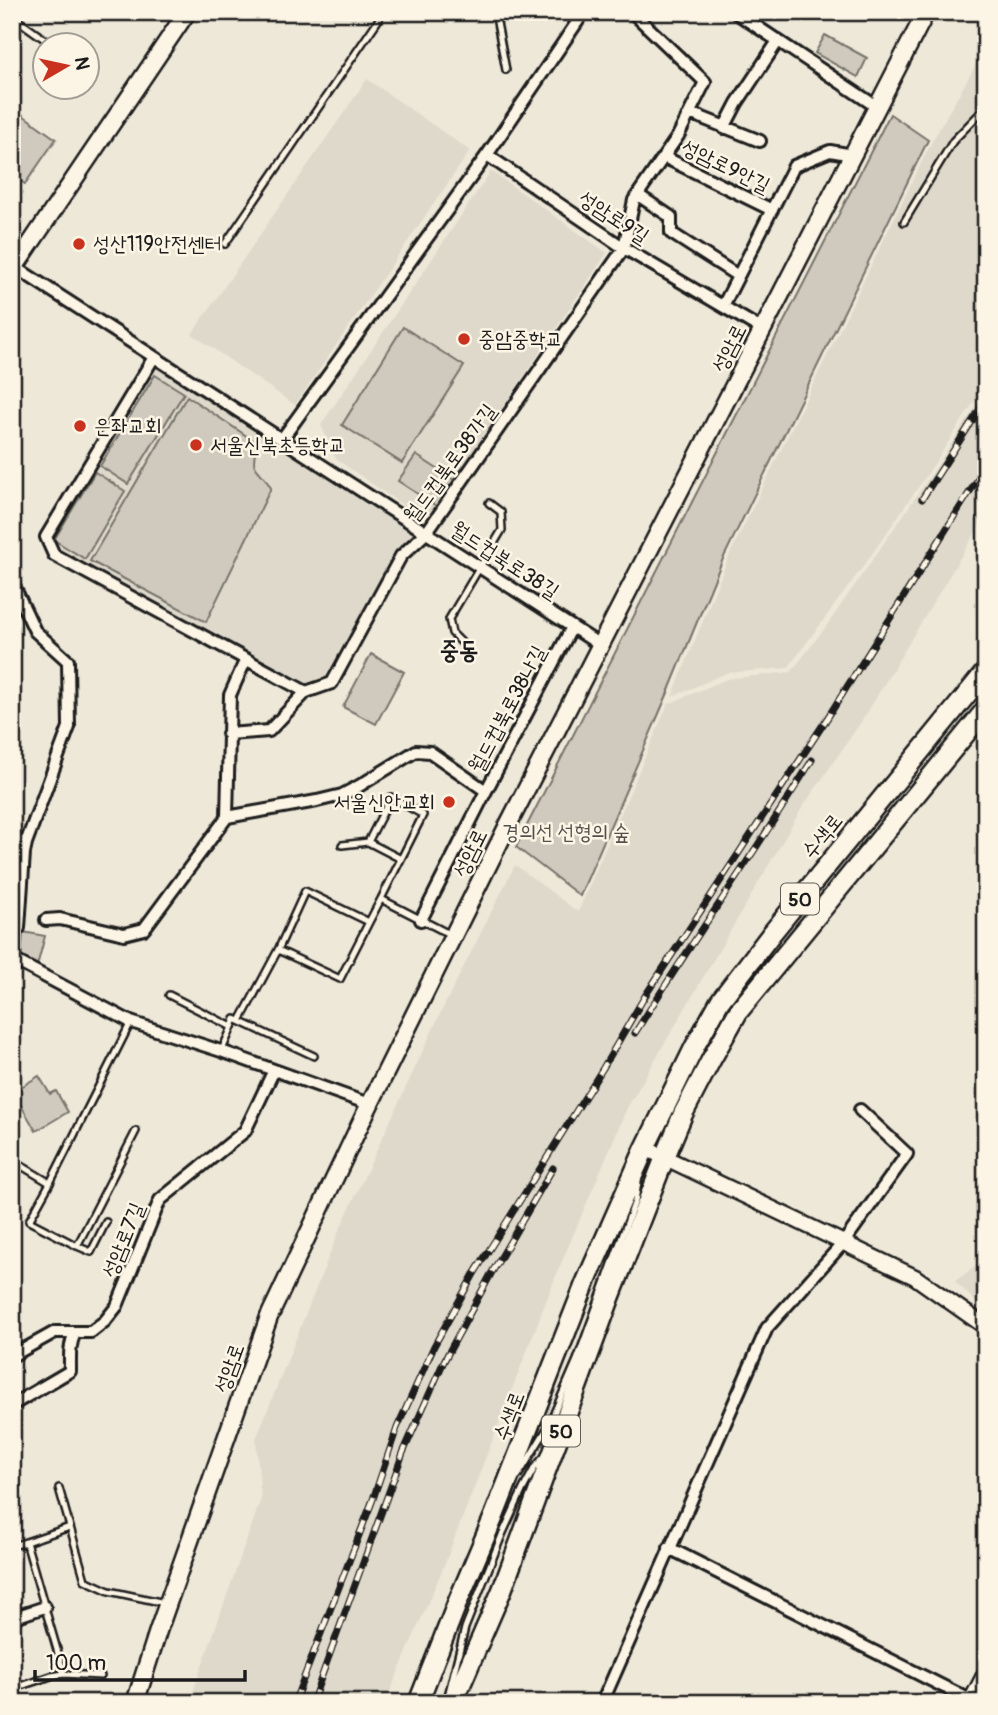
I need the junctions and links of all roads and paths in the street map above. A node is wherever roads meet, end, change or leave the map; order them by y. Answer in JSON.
{"nodes":[{"id":1,"x":187,"y":12,"type":"edge"},
{"id":2,"x":378,"y":12,"type":"edge"},
{"id":3,"x":495,"y":12,"type":"edge"},
{"id":4,"x":584,"y":12,"type":"edge"},
{"id":5,"x":632,"y":12,"type":"edge"},
{"id":6,"x":735,"y":12,"type":"edge"},
{"id":7,"x":926,"y":12,"type":"edge"},
{"id":8,"x":12,"y":16,"type":"edge"},
{"id":9,"x":34,"y":32,"type":"edge"},
{"id":10,"x":778,"y":41,"type":"junction"},
{"id":11,"x":506,"y":70,"type":"dead end"},
{"id":12,"x":877,"y":107,"type":"junction"},
{"id":13,"x":986,"y":107,"type":"edge"},
{"id":14,"x":690,"y":113,"type":"junction"},
{"id":15,"x":724,"y":128,"type":"junction"},
{"id":16,"x":760,"y":141,"type":"dead end"},
{"id":17,"x":487,"y":155,"type":"junction"},
{"id":18,"x":853,"y":155,"type":"junction"},
{"id":19,"x":664,"y":157,"type":"junction"},
{"id":20,"x":638,"y":195,"type":"junction"},
{"id":21,"x":772,"y":210,"type":"junction"},
{"id":22,"x":904,"y":222,"type":"dead end"},
{"id":23,"x":225,"y":244,"type":"dead end"},
{"id":24,"x":624,"y":248,"type":"junction"},
{"id":25,"x":13,"y":268,"type":"edge"},
{"id":26,"x":738,"y":276,"type":"junction"},
{"id":27,"x":723,"y":306,"type":"junction"},
{"id":28,"x":763,"y":330,"type":"junction"},
{"id":29,"x":154,"y":357,"type":"junction"},
{"id":30,"x":282,"y":439,"type":"junction"},
{"id":31,"x":489,"y":503,"type":"dead end"},
{"id":32,"x":426,"y":533,"type":"junction"},
{"id":33,"x":480,"y":567,"type":"junction"},
{"id":34,"x":12,"y":582,"type":"edge"},
{"id":35,"x":572,"y":627,"type":"junction"},
{"id":36,"x":461,"y":642,"type":"dead end"},
{"id":37,"x":600,"y":645,"type":"junction"},
{"id":38,"x":246,"y":659,"type":"junction"},
{"id":39,"x":986,"y":671,"type":"edge"},
{"id":40,"x":306,"y":692,"type":"junction"},
{"id":41,"x":986,"y":709,"type":"edge"},
{"id":42,"x":228,"y":734,"type":"junction"},
{"id":43,"x":486,"y":791,"type":"junction"},
{"id":44,"x":227,"y":817,"type":"junction"},
{"id":45,"x":12,"y":839,"type":"edge"},
{"id":46,"x":368,"y":842,"type":"junction"},
{"id":47,"x":26,"y":843,"type":"junction"},
{"id":48,"x":342,"y":845,"type":"dead end"},
{"id":49,"x":401,"y":859,"type":"junction"},
{"id":50,"x":381,"y":898,"type":"junction"},
{"id":51,"x":46,"y":920,"type":"dead end"},
{"id":52,"x":421,"y":920,"type":"junction"},
{"id":53,"x":369,"y":922,"type":"junction"},
{"id":54,"x":19,"y":928,"type":"dead end"},
{"id":55,"x":453,"y":936,"type":"junction"},
{"id":56,"x":278,"y":950,"type":"junction"},
{"id":57,"x":12,"y":960,"type":"edge"},
{"id":58,"x":169,"y":995,"type":"dead end"},
{"id":59,"x":240,"y":1021,"type":"junction"},
{"id":60,"x":131,"y":1022,"type":"junction"},
{"id":61,"x":232,"y":1027,"type":"junction"},
{"id":62,"x":221,"y":1051,"type":"junction"},
{"id":63,"x":314,"y":1056,"type":"dead end"},
{"id":64,"x":274,"y":1070,"type":"junction"},
{"id":65,"x":369,"y":1104,"type":"junction"},
{"id":66,"x":860,"y":1111,"type":"dead end"},
{"id":67,"x":136,"y":1131,"type":"dead end"},
{"id":68,"x":645,"y":1148,"type":"junction"},
{"id":69,"x":665,"y":1157,"type":"junction"},
{"id":70,"x":12,"y":1160,"type":"edge"},
{"id":71,"x":50,"y":1182,"type":"junction"},
{"id":72,"x":106,"y":1222,"type":"dead end"},
{"id":73,"x":844,"y":1242,"type":"junction"},
{"id":74,"x":77,"y":1246,"type":"junction"},
{"id":75,"x":986,"y":1327,"type":"edge"},
{"id":76,"x":75,"y":1333,"type":"junction"},
{"id":77,"x":12,"y":1356,"type":"edge"},
{"id":78,"x":12,"y":1405,"type":"edge"},
{"id":79,"x":558,"y":1441,"type":"junction"},
{"id":80,"x":59,"y":1488,"type":"dead end"},
{"id":81,"x":70,"y":1527,"type":"junction"},
{"id":82,"x":26,"y":1542,"type":"junction"},
{"id":83,"x":12,"y":1546,"type":"edge"},
{"id":84,"x":669,"y":1548,"type":"junction"},
{"id":85,"x":167,"y":1603,"type":"junction"},
{"id":86,"x":44,"y":1607,"type":"junction"},
{"id":87,"x":12,"y":1618,"type":"edge"},
{"id":88,"x":986,"y":1672,"type":"edge"},
{"id":89,"x":64,"y":1674,"type":"junction"},
{"id":90,"x":101,"y":1676,"type":"dead end"},
{"id":91,"x":12,"y":1689,"type":"edge"},
{"id":92,"x":973,"y":1702,"type":"edge"},
{"id":93,"x":135,"y":1703,"type":"edge"},
{"id":94,"x":418,"y":1703,"type":"edge"},
{"id":95,"x":446,"y":1703,"type":"edge"},
{"id":96,"x":453,"y":1703,"type":"edge"},
{"id":97,"x":602,"y":1703,"type":"edge"}],
"edges":[{"from":1,"to":25,"type":"main road"},
{"from":2,"to":23,"type":"lane"},
{"from":3,"to":11,"type":"lane"},
{"from":4,"to":17,"type":"street"},
{"from":5,"to":14,"type":"street","name":"성암로9안길"},
{"from":6,"to":10,"type":"street"},
{"from":7,"to":12,"type":"main road","name":"성암로"},
{"from":8,"to":9,"type":"lane"},
{"from":10,"to":12,"type":"street"},
{"from":10,"to":15,"type":"street"},
{"from":12,"to":18,"type":"main road","name":"성암로"},
{"from":13,"to":22,"type":"lane"},
{"from":14,"to":15,"type":"street","name":"성암로9안길"},
{"from":14,"to":19,"type":"street","name":"성암로9안길"},
{"from":15,"to":16,"type":"street","name":"성암로9안길"},
{"from":17,"to":24,"type":"street","name":"성암로9길"},
{"from":17,"to":30,"type":"street"},
{"from":18,"to":21,"type":"street"},
{"from":18,"to":28,"type":"main road","name":"성암로"},
{"from":19,"to":20,"type":"street","name":"성암로9안길"},
{"from":19,"to":21,"type":"street","name":"성암로9안길"},
{"from":20,"to":24,"type":"street","name":"성암로9안길"},
{"from":20,"to":26,"type":"street"},
{"from":21,"to":26,"type":"street"},
{"from":24,"to":27,"type":"street","name":"성암로9길"},
{"from":24,"to":32,"type":"street","name":"월드컵북로38가길"},
{"from":25,"to":29,"type":"street","name":"월드컵북로38길"},
{"from":26,"to":27,"type":"street"},
{"from":27,"to":28,"type":"street","name":"성암로9길"},
{"from":28,"to":37,"type":"main road","name":"성암로"},
{"from":29,"to":30,"type":"street","name":"월드컵북로38길"},
{"from":29,"to":38,"type":"street"},
{"from":30,"to":32,"type":"street","name":"월드컵북로38길"},
{"from":31,"to":33,"type":"lane"},
{"from":32,"to":33,"type":"street","name":"월드컵북로38길"},
{"from":32,"to":40,"type":"street","name":"월드컵북로38가길"},
{"from":33,"to":35,"type":"street","name":"월드컵북로38길"},
{"from":33,"to":36,"type":"lane"},
{"from":34,"to":47,"type":"street"},
{"from":35,"to":37,"type":"street","name":"월드컵북로38길"},
{"from":35,"to":43,"type":"street","name":"월드컵북로38나길"},
{"from":37,"to":55,"type":"main road","name":"성암로"},
{"from":38,"to":40,"type":"street"},
{"from":38,"to":42,"type":"street"},
{"from":39,"to":68,"type":"main road","name":"수색로","number":"50"},
{"from":40,"to":42,"type":"street","name":"월드컵북로38가길"},
{"from":41,"to":69,"type":"main road","number":"50"},
{"from":42,"to":44,"type":"street"},
{"from":43,"to":44,"type":"street","name":"월드컵북로38나길"},
{"from":43,"to":52,"type":"street"},
{"from":44,"to":51,"type":"street"},
{"from":45,"to":47,"type":"street"},
{"from":46,"to":48,"type":"lane"},
{"from":46,"to":49,"type":"lane"},
{"from":46,"to":49,"type":"lane"},
{"from":47,"to":54,"type":"street"},
{"from":49,"to":50,"type":"lane"},
{"from":50,"to":52,"type":"lane"},
{"from":50,"to":53,"type":"lane"},
{"from":52,"to":55,"type":"lane"},
{"from":53,"to":56,"type":"lane"},
{"from":53,"to":56,"type":"lane"},
{"from":55,"to":65,"type":"main road","name":"성암로"},
{"from":56,"to":59,"type":"lane"},
{"from":57,"to":60,"type":"street"},
{"from":58,"to":61,"type":"lane"},
{"from":59,"to":61,"type":"lane"},
{"from":59,"to":63,"type":"lane"},
{"from":60,"to":62,"type":"street"},
{"from":60,"to":71,"type":"lane"},
{"from":61,"to":62,"type":"lane"},
{"from":62,"to":64,"type":"street"},
{"from":64,"to":65,"type":"street"},
{"from":64,"to":76,"type":"street","name":"성암로7길"},
{"from":65,"to":85,"type":"main road","name":"성암로"},
{"from":66,"to":73,"type":"street"},
{"from":67,"to":74,"type":"lane"},
{"from":68,"to":69,"type":"street"},
{"from":68,"to":94,"type":"main road","name":"수색로","number":"50"},
{"from":69,"to":73,"type":"street"},
{"from":69,"to":79,"type":"main road","number":"50"},
{"from":70,"to":71,"type":"lane"},
{"from":71,"to":74,"type":"lane"},
{"from":72,"to":74,"type":"lane"},
{"from":73,"to":75,"type":"street"},
{"from":73,"to":84,"type":"street"},
{"from":76,"to":77,"type":"street","name":"성암로7길"},
{"from":76,"to":78,"type":"street"},
{"from":79,"to":95,"type":"lane"},
{"from":79,"to":96,"type":"main road","number":"50"},
{"from":80,"to":81,"type":"lane"},
{"from":81,"to":82,"type":"lane"},
{"from":81,"to":85,"type":"lane"},
{"from":82,"to":83,"type":"lane"},
{"from":82,"to":86,"type":"lane"},
{"from":84,"to":92,"type":"street"},
{"from":84,"to":97,"type":"street"},
{"from":85,"to":93,"type":"main road","name":"성암로"},
{"from":86,"to":87,"type":"street"},
{"from":86,"to":89,"type":"lane"},
{"from":88,"to":92,"type":"street"},
{"from":89,"to":90,"type":"lane"},
{"from":89,"to":91,"type":"lane"}]}
